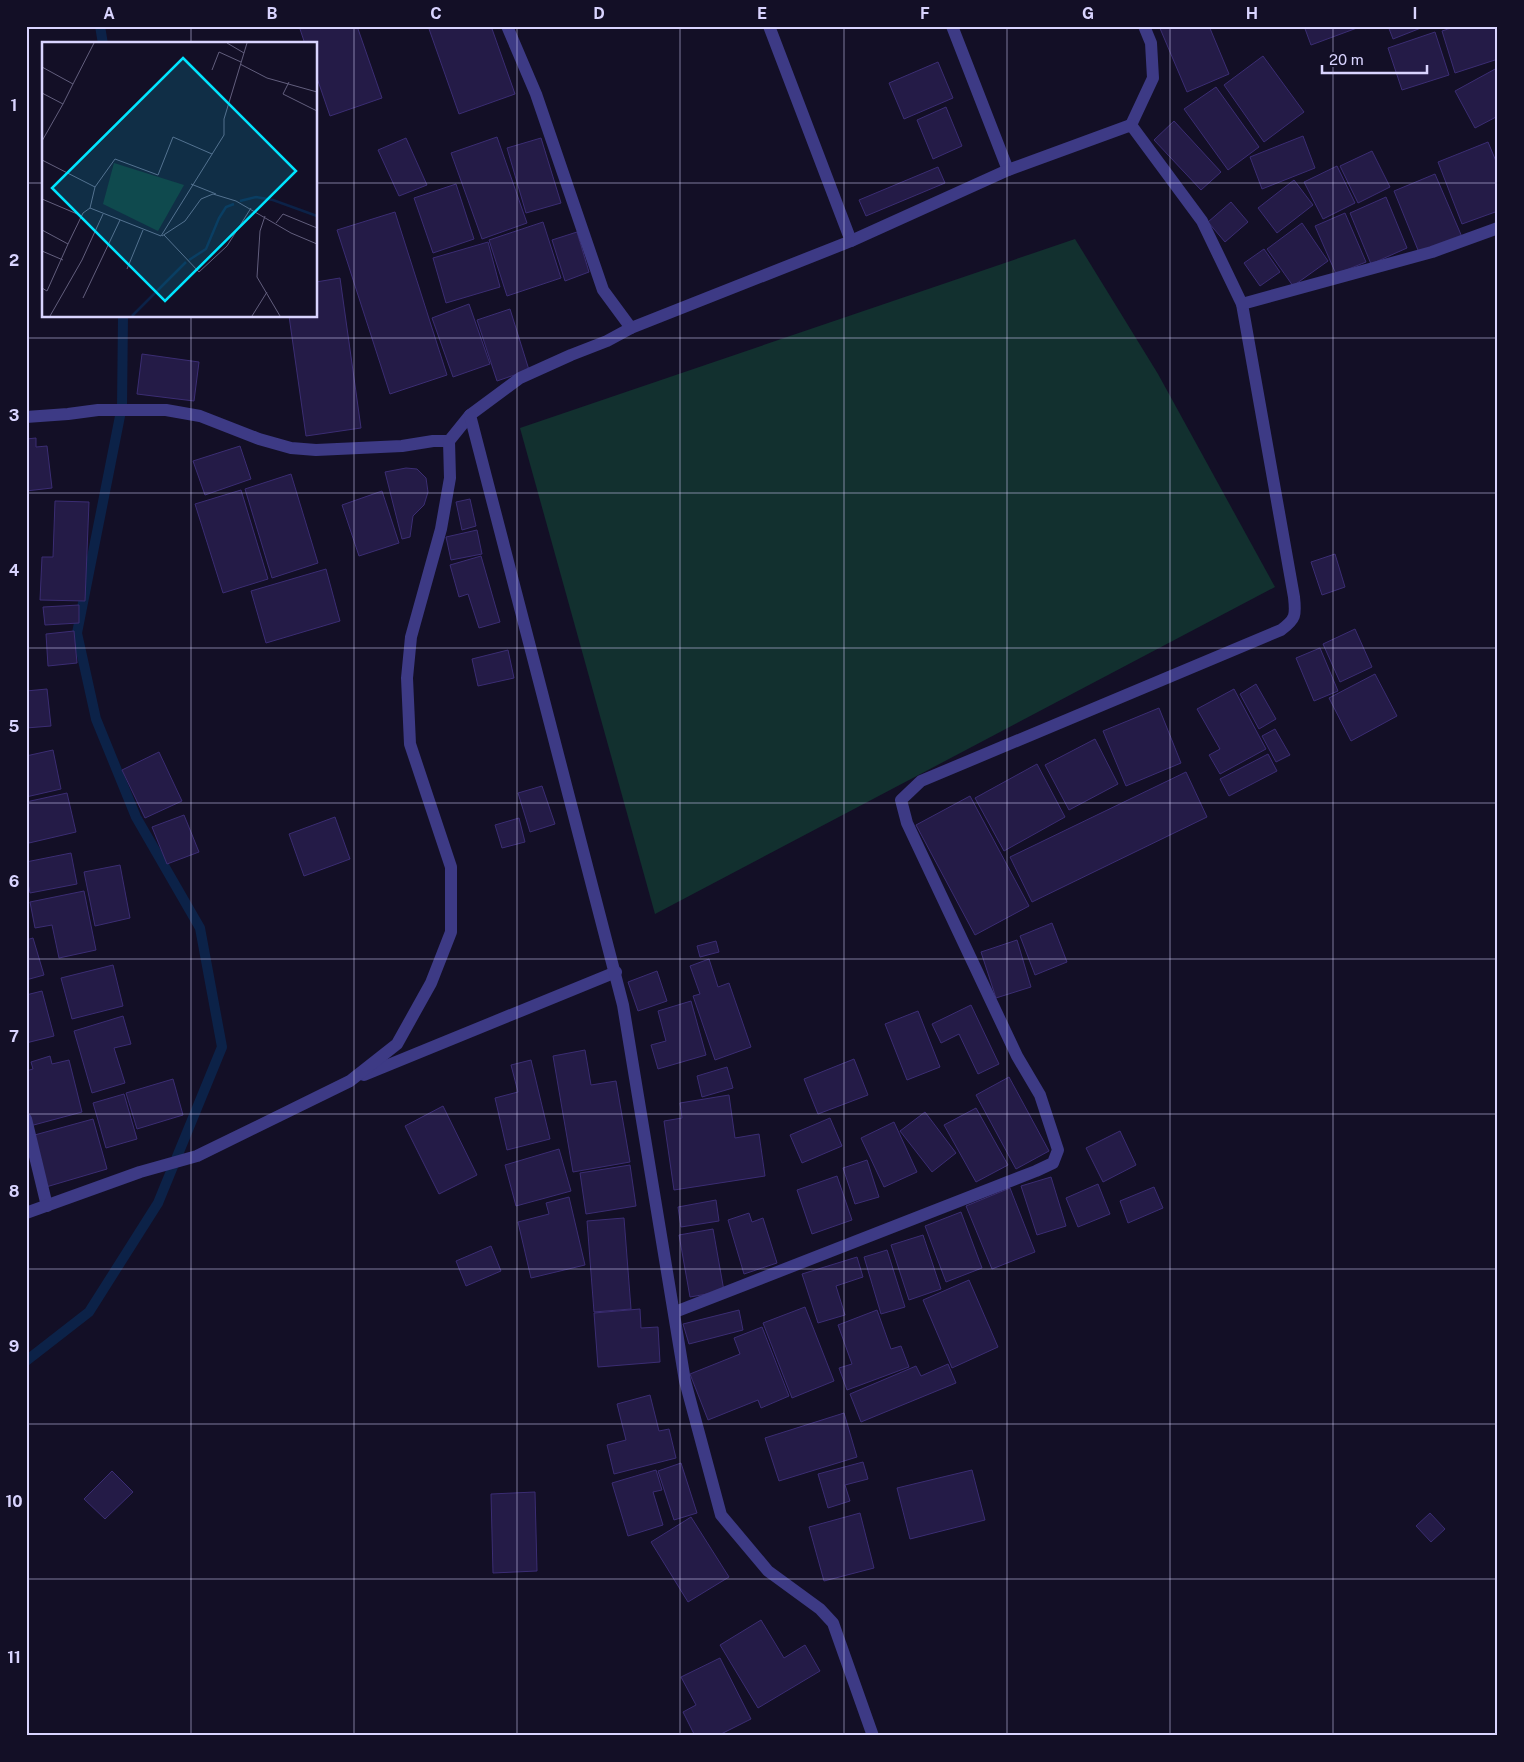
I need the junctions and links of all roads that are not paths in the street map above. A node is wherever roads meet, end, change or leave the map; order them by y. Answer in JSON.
{"nodes":[{"id":1,"x":507,"y":26,"type":"edge"},
{"id":2,"x":769,"y":26,"type":"edge"},
{"id":3,"x":952,"y":26,"type":"edge"},
{"id":4,"x":1144,"y":26,"type":"edge"},
{"id":5,"x":1131,"y":125,"type":"junction"},
{"id":6,"x":1008,"y":170,"type":"junction"},
{"id":7,"x":1498,"y":228,"type":"edge"},
{"id":8,"x":851,"y":241,"type":"junction"},
{"id":9,"x":1242,"y":304,"type":"junction"},
{"id":10,"x":631,"y":328,"type":"junction"},
{"id":11,"x":470,"y":415,"type":"junction"},
{"id":12,"x":26,"y":417,"type":"edge"},
{"id":13,"x":449,"y":441,"type":"junction"},
{"id":14,"x":616,"y":972,"type":"junction"},
{"id":15,"x":350,"y":1081,"type":"junction"},
{"id":16,"x":26,"y":1119,"type":"edge"},
{"id":17,"x":48,"y":1206,"type":"junction"},
{"id":18,"x":26,"y":1213,"type":"edge"},
{"id":19,"x":675,"y":1312,"type":"junction"},
{"id":20,"x":873,"y":1736,"type":"edge"}],
"edges":[{"from":1,"to":10,"type":"street"},
{"from":2,"to":8,"type":"street"},
{"from":3,"to":6,"type":"street"},
{"from":4,"to":5,"type":"street"},
{"from":5,"to":6,"type":"street"},
{"from":5,"to":9,"type":"street"},
{"from":6,"to":8,"type":"street"},
{"from":7,"to":9,"type":"street"},
{"from":8,"to":10,"type":"street"},
{"from":9,"to":19,"type":"street"},
{"from":10,"to":11,"type":"street"},
{"from":11,"to":13,"type":"street"},
{"from":11,"to":14,"type":"street"},
{"from":12,"to":13,"type":"street"},
{"from":13,"to":15,"type":"street"},
{"from":14,"to":15,"type":"street"},
{"from":14,"to":19,"type":"street"},
{"from":15,"to":17,"type":"street"},
{"from":16,"to":17,"type":"street"},
{"from":17,"to":18,"type":"street"},
{"from":19,"to":20,"type":"street"}]}
